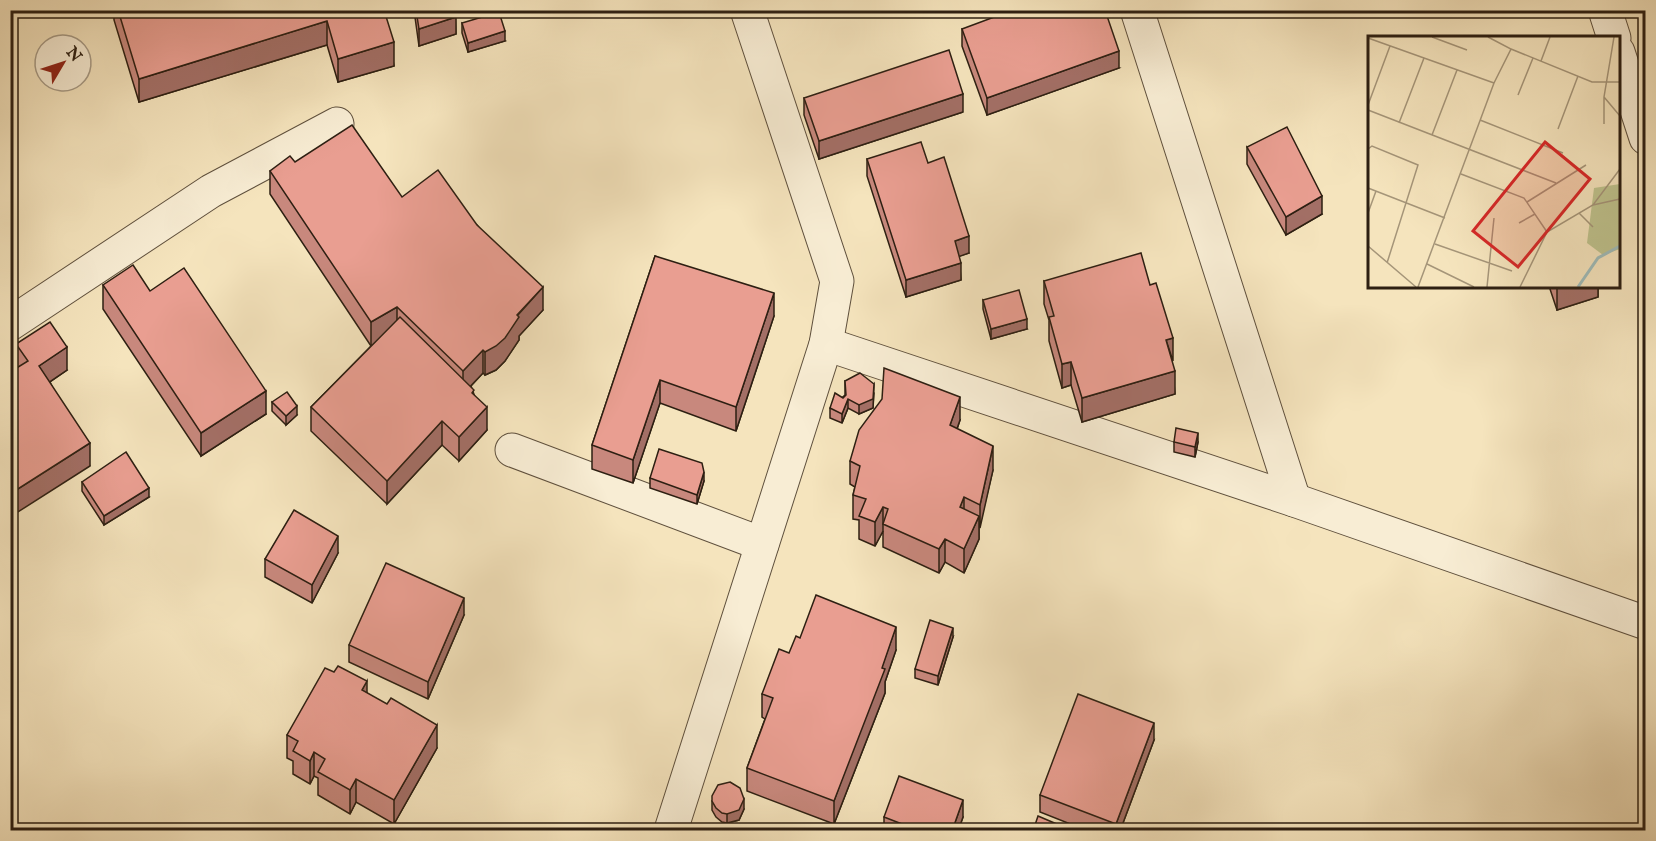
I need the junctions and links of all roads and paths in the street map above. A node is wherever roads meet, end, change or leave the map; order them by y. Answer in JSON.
{"nodes":[{"id":1,"x":747,"y":10,"type":"edge"},
{"id":2,"x":1137,"y":10,"type":"edge"},
{"id":3,"x":1605,"y":10,"type":"edge"},
{"id":4,"x":1613,"y":36,"type":"edge"},
{"id":5,"x":1620,"y":58,"type":"edge"},
{"id":6,"x":337,"y":124,"type":"dead end"},
{"id":7,"x":1646,"y":138,"type":"edge"},
{"id":8,"x":10,"y":324,"type":"edge"},
{"id":9,"x":826,"y":345,"type":"junction"},
{"id":10,"x":512,"y":450,"type":"dead end"},
{"id":11,"x":1294,"y":500,"type":"junction"},
{"id":12,"x":762,"y":544,"type":"junction"},
{"id":13,"x":1646,"y":623,"type":"edge"},
{"id":14,"x":671,"y":831,"type":"edge"}],
"edges":[{"from":1,"to":9,"type":"street"},
{"from":2,"to":11,"type":"street"},
{"from":3,"to":4,"type":"street"},
{"from":5,"to":7,"type":"street"},
{"from":6,"to":8,"type":"street"},
{"from":9,"to":11,"type":"street"},
{"from":9,"to":12,"type":"street"},
{"from":10,"to":12,"type":"street"},
{"from":11,"to":13,"type":"street"},
{"from":12,"to":14,"type":"street"}]}
